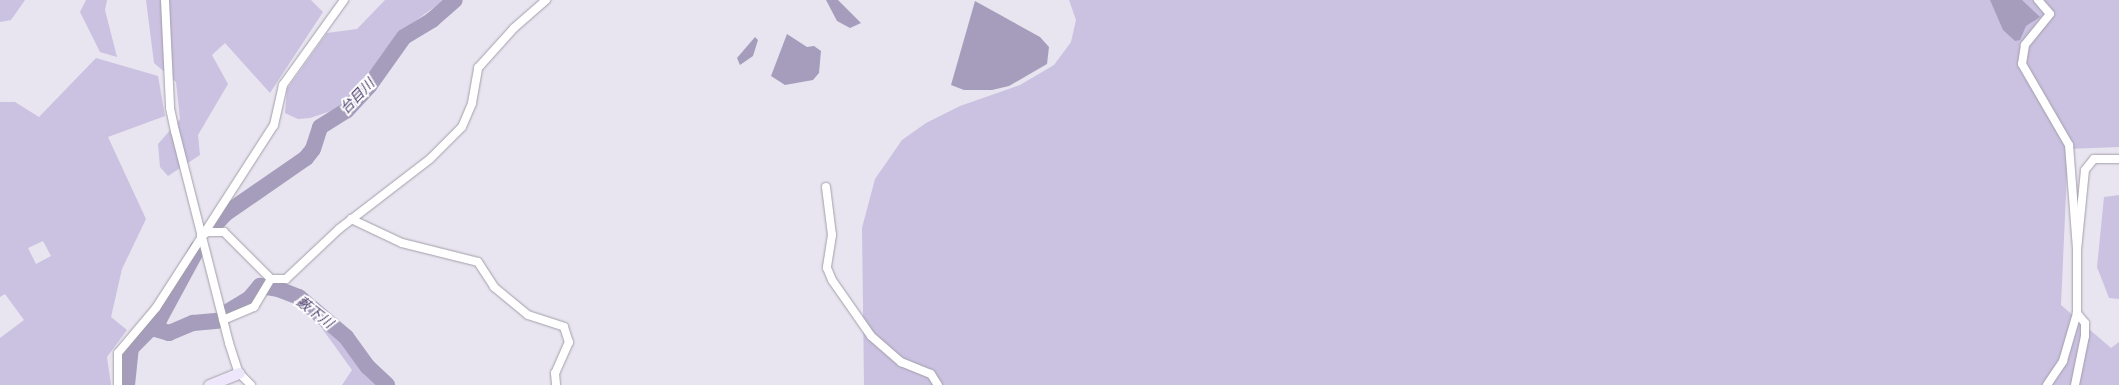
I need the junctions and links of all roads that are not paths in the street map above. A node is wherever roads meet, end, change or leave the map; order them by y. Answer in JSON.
{"nodes":[{"id":1,"x":165,"y":0,"type":"edge"},
{"id":2,"x":344,"y":0,"type":"edge"},
{"id":3,"x":546,"y":0,"type":"edge"},
{"id":4,"x":2038,"y":0,"type":"edge"},
{"id":5,"x":2119,"y":159,"type":"edge"},
{"id":6,"x":826,"y":187,"type":"dead end"},
{"id":7,"x":352,"y":219,"type":"junction"},
{"id":8,"x":201,"y":236,"type":"junction"},
{"id":9,"x":2077,"y":250,"type":"junction"},
{"id":10,"x":268,"y":283,"type":"junction"},
{"id":11,"x":2077,"y":313,"type":"junction"},
{"id":12,"x":223,"y":320,"type":"junction"},
{"id":13,"x":239,"y":373,"type":"junction"},
{"id":14,"x":118,"y":385,"type":"edge"},
{"id":15,"x":210,"y":385,"type":"edge"},
{"id":16,"x":251,"y":385,"type":"edge"},
{"id":17,"x":556,"y":385,"type":"edge"},
{"id":18,"x":938,"y":385,"type":"edge"},
{"id":19,"x":2047,"y":385,"type":"edge"},
{"id":20,"x":2075,"y":385,"type":"edge"}],
"edges":[{"from":1,"to":8,"type":"street"},
{"from":2,"to":8,"type":"street"},
{"from":3,"to":7,"type":"street"},
{"from":4,"to":9,"type":"street"},
{"from":5,"to":9,"type":"street"},
{"from":6,"to":18,"type":"street"},
{"from":7,"to":10,"type":"street"},
{"from":7,"to":17,"type":"street"},
{"from":8,"to":10,"type":"street"},
{"from":8,"to":12,"type":"street"},
{"from":8,"to":14,"type":"street"},
{"from":9,"to":11,"type":"street"},
{"from":10,"to":12,"type":"street"},
{"from":11,"to":19,"type":"street"},
{"from":11,"to":20,"type":"street"},
{"from":12,"to":13,"type":"street"},
{"from":13,"to":15,"type":"street"},
{"from":13,"to":16,"type":"street"}]}
